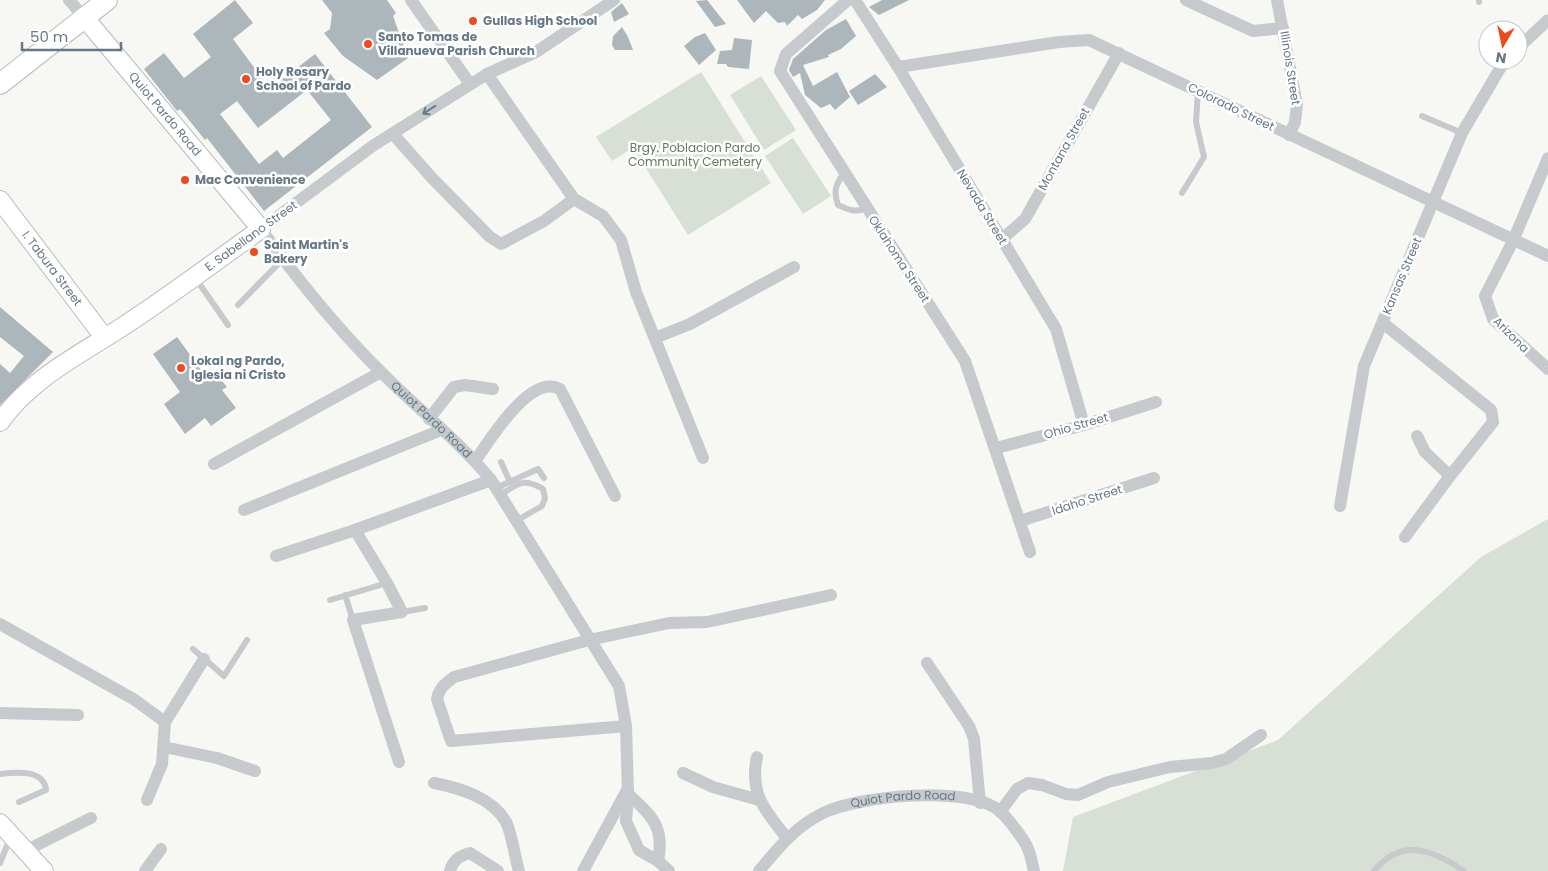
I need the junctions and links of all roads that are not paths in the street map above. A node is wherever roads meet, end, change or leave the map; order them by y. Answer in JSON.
{"nodes":[{"id":1,"x":69,"y":0,"type":"edge"},
{"id":2,"x":108,"y":0,"type":"edge"},
{"id":3,"x":411,"y":0,"type":"edge"},
{"id":4,"x":614,"y":0,"type":"edge"},
{"id":5,"x":848,"y":0,"type":"edge"},
{"id":6,"x":855,"y":0,"type":"edge"},
{"id":7,"x":1186,"y":0,"type":"edge"},
{"id":8,"x":1277,"y":0,"type":"edge"},
{"id":9,"x":84,"y":17,"type":"junction"},
{"id":10,"x":1548,"y":20,"type":"edge"},
{"id":11,"x":1283,"y":28,"type":"junction"},
{"id":12,"x":1528,"y":39,"type":"edge"},
{"id":13,"x":1119,"y":53,"type":"junction"},
{"id":14,"x":898,"y":67,"type":"junction"},
{"id":15,"x":1499,"y":70,"type":"edge"},
{"id":16,"x":487,"y":74,"type":"junction"},
{"id":17,"x":0,"y":84,"type":"edge"},
{"id":18,"x":470,"y":84,"type":"junction"},
{"id":19,"x":1198,"y":91,"type":"junction"},
{"id":20,"x":1422,"y":116,"type":"dead end"},
{"id":21,"x":1462,"y":133,"type":"junction"},
{"id":22,"x":393,"y":134,"type":"junction"},
{"id":23,"x":1289,"y":135,"type":"junction"},
{"id":24,"x":1548,"y":158,"type":"edge"},
{"id":25,"x":844,"y":173,"type":"junction"},
{"id":26,"x":1182,"y":193,"type":"dead end"},
{"id":27,"x":574,"y":199,"type":"junction"},
{"id":28,"x":0,"y":200,"type":"edge"},
{"id":29,"x":1433,"y":203,"type":"junction"},
{"id":30,"x":867,"y":208,"type":"junction"},
{"id":31,"x":261,"y":229,"type":"junction"},
{"id":32,"x":1002,"y":239,"type":"junction"},
{"id":33,"x":1513,"y":241,"type":"junction"},
{"id":34,"x":1548,"y":256,"type":"edge"},
{"id":35,"x":283,"y":259,"type":"junction"},
{"id":36,"x":794,"y":267,"type":"dead end"},
{"id":37,"x":194,"y":277,"type":"junction"},
{"id":38,"x":238,"y":305,"type":"dead end"},
{"id":39,"x":1383,"y":322,"type":"junction"},
{"id":40,"x":228,"y":325,"type":"dead end"},
{"id":41,"x":104,"y":337,"type":"junction"},
{"id":42,"x":655,"y":338,"type":"junction"},
{"id":43,"x":1546,"y":365,"type":"edge"},
{"id":44,"x":381,"y":372,"type":"junction"},
{"id":45,"x":493,"y":389,"type":"dead end"},
{"id":46,"x":1156,"y":402,"type":"dead end"},
{"id":47,"x":429,"y":420,"type":"junction"},
{"id":48,"x":0,"y":422,"type":"edge"},
{"id":49,"x":1084,"y":425,"type":"junction"},
{"id":50,"x":441,"y":430,"type":"junction"},
{"id":51,"x":1417,"y":436,"type":"dead end"},
{"id":52,"x":996,"y":448,"type":"junction"},
{"id":53,"x":703,"y":458,"type":"dead end"},
{"id":54,"x":475,"y":461,"type":"junction"},
{"id":55,"x":501,"y":462,"type":"dead end"},
{"id":56,"x":214,"y":464,"type":"dead end"},
{"id":57,"x":1450,"y":476,"type":"junction"},
{"id":58,"x":544,"y":478,"type":"dead end"},
{"id":59,"x":1154,"y":478,"type":"dead end"},
{"id":60,"x":510,"y":482,"type":"junction"},
{"id":61,"x":496,"y":488,"type":"junction"},
{"id":62,"x":615,"y":496,"type":"dead end"},
{"id":63,"x":1340,"y":506,"type":"dead end"},
{"id":64,"x":244,"y":510,"type":"dead end"},
{"id":65,"x":516,"y":521,"type":"junction"},
{"id":66,"x":1020,"y":521,"type":"junction"},
{"id":67,"x":355,"y":530,"type":"junction"},
{"id":68,"x":1405,"y":537,"type":"dead end"},
{"id":69,"x":1030,"y":552,"type":"dead end"},
{"id":70,"x":276,"y":556,"type":"dead end"},
{"id":71,"x":387,"y":583,"type":"junction"},
{"id":72,"x":346,"y":595,"type":"junction"},
{"id":73,"x":831,"y":595,"type":"dead end"},
{"id":74,"x":330,"y":600,"type":"dead end"},
{"id":75,"x":425,"y":608,"type":"dead end"},
{"id":76,"x":402,"y":612,"type":"junction"},
{"id":77,"x":353,"y":620,"type":"junction"},
{"id":78,"x":0,"y":624,"type":"edge"},
{"id":79,"x":247,"y":640,"type":"dead end"},
{"id":80,"x":589,"y":640,"type":"junction"},
{"id":81,"x":193,"y":649,"type":"dead end"},
{"id":82,"x":204,"y":659,"type":"junction"},
{"id":83,"x":927,"y":663,"type":"dead end"},
{"id":84,"x":0,"y":713,"type":"edge"},
{"id":85,"x":78,"y":715,"type":"dead end"},
{"id":86,"x":165,"y":722,"type":"junction"},
{"id":87,"x":626,"y":726,"type":"junction"},
{"id":88,"x":1261,"y":735,"type":"dead end"},
{"id":89,"x":164,"y":747,"type":"junction"},
{"id":90,"x":757,"y":757,"type":"dead end"},
{"id":91,"x":399,"y":762,"type":"dead end"},
{"id":92,"x":255,"y":771,"type":"dead end"},
{"id":93,"x":683,"y":772,"type":"dead end"},
{"id":94,"x":0,"y":774,"type":"edge"},
{"id":95,"x":434,"y":783,"type":"dead end"},
{"id":96,"x":628,"y":791,"type":"junction"},
{"id":97,"x":147,"y":800,"type":"dead end"},
{"id":98,"x":759,"y":800,"type":"junction"},
{"id":99,"x":19,"y":802,"type":"dead end"},
{"id":100,"x":980,"y":803,"type":"junction"},
{"id":101,"x":1000,"y":812,"type":"junction"},
{"id":102,"x":92,"y":818,"type":"dead end"},
{"id":103,"x":6,"y":829,"type":"edge"},
{"id":104,"x":786,"y":837,"type":"junction"},
{"id":105,"x":161,"y":849,"type":"dead end"},
{"id":106,"x":25,"y":851,"type":"junction"},
{"id":107,"x":658,"y":861,"type":"junction"},
{"id":108,"x":0,"y":863,"type":"edge"},
{"id":109,"x":44,"y":871,"type":"edge"},
{"id":110,"x":145,"y":871,"type":"edge"},
{"id":111,"x":450,"y":871,"type":"edge"},
{"id":112,"x":498,"y":871,"type":"edge"},
{"id":113,"x":518,"y":871,"type":"edge"},
{"id":114,"x":582,"y":871,"type":"edge"},
{"id":115,"x":669,"y":871,"type":"edge"},
{"id":116,"x":759,"y":871,"type":"edge"},
{"id":117,"x":1034,"y":871,"type":"edge"},
{"id":118,"x":1374,"y":871,"type":"edge"},
{"id":119,"x":1464,"y":871,"type":"edge"}],
"edges":[{"from":1,"to":9,"type":"street"},
{"from":2,"to":9,"type":"main road"},
{"from":3,"to":18,"type":"street"},
{"from":4,"to":16,"type":"street","name":"E. Sabellano Street"},
{"from":5,"to":25,"type":"street","name":"Oklahoma Street"},
{"from":6,"to":14,"type":"street","name":"Nevada Street"},
{"from":7,"to":11,"type":"street"},
{"from":8,"to":11,"type":"street","name":"Illinois Street"},
{"from":9,"to":17,"type":"main road"},
{"from":9,"to":31,"type":"street","name":"Quiot Pardo Road"},
{"from":10,"to":12,"type":"street"},
{"from":11,"to":23,"type":"street","name":"Illinois Street"},
{"from":13,"to":14,"type":"street","name":"Colorado Street"},
{"from":13,"to":19,"type":"street","name":"Colorado Street"},
{"from":13,"to":32,"type":"street","name":"Montana Street"},
{"from":14,"to":32,"type":"street","name":"Nevada Street"},
{"from":15,"to":21,"type":"street","name":"Kansas Street"},
{"from":16,"to":18,"type":"street","name":"E. Sabellano Street"},
{"from":16,"to":27,"type":"street"},
{"from":18,"to":22,"type":"street","name":"E. Sabellano Street","one_way":true},
{"from":19,"to":23,"type":"street","name":"Colorado Street"},
{"from":19,"to":26,"type":"lane"},
{"from":20,"to":21,"type":"lane"},
{"from":21,"to":29,"type":"street","name":"Kansas Street"},
{"from":22,"to":27,"type":"street"},
{"from":22,"to":31,"type":"street","name":"E. Sabellano Street"},
{"from":23,"to":29,"type":"street","name":"Colorado Street"},
{"from":24,"to":33,"type":"street","name":"Arizona"},
{"from":25,"to":30,"type":"street","name":"Oklahoma Street"},
{"from":25,"to":30,"type":"lane"},
{"from":27,"to":42,"type":"street"},
{"from":28,"to":41,"type":"street","name":"I. Tabura Street"},
{"from":29,"to":33,"type":"street","name":"Colorado Street"},
{"from":29,"to":39,"type":"street","name":"Kansas Street"},
{"from":30,"to":52,"type":"street","name":"Oklahoma Street"},
{"from":31,"to":35,"type":"street","name":"Quiot Pardo Road"},
{"from":31,"to":37,"type":"street","name":"E. Sabellano Street"},
{"from":32,"to":49,"type":"street","name":"Nevada Street"},
{"from":33,"to":34,"type":"street","name":"Colorado Street"},
{"from":33,"to":43,"type":"street","name":"Arizona"},
{"from":35,"to":38,"type":"lane"},
{"from":35,"to":44,"type":"street","name":"Quiot Pardo Road"},
{"from":36,"to":42,"type":"street"},
{"from":37,"to":40,"type":"lane"},
{"from":37,"to":41,"type":"street","name":"E. Sabellano Street"},
{"from":39,"to":57,"type":"street"},
{"from":39,"to":63,"type":"street","name":"Kansas Street"},
{"from":41,"to":48,"type":"street","name":"E. Sabellano Street"},
{"from":42,"to":53,"type":"street"},
{"from":44,"to":47,"type":"street","name":"Quiot Pardo Road"},
{"from":44,"to":56,"type":"street"},
{"from":45,"to":47,"type":"street"},
{"from":46,"to":49,"type":"street","name":"Ohio Street"},
{"from":47,"to":50,"type":"street","name":"Quiot Pardo Road"},
{"from":49,"to":52,"type":"street","name":"Ohio Street"},
{"from":50,"to":54,"type":"street","name":"Quiot Pardo Road"},
{"from":50,"to":64,"type":"street"},
{"from":51,"to":57,"type":"street"},
{"from":52,"to":66,"type":"street","name":"Oklahoma Street"},
{"from":54,"to":61,"type":"street","name":"Quiot Pardo Road"},
{"from":54,"to":62,"type":"street"},
{"from":55,"to":60,"type":"lane"},
{"from":57,"to":68,"type":"street"},
{"from":58,"to":60,"type":"lane"},
{"from":59,"to":66,"type":"street","name":"Idaho Street"},
{"from":60,"to":61,"type":"lane"},
{"from":61,"to":65,"type":"street","name":"Quiot Pardo Road"},
{"from":61,"to":65,"type":"lane"},
{"from":61,"to":67,"type":"street"},
{"from":65,"to":80,"type":"street","name":"Quiot Pardo Road"},
{"from":66,"to":69,"type":"street","name":"Oklahoma Street"},
{"from":67,"to":70,"type":"street"},
{"from":67,"to":71,"type":"street"},
{"from":71,"to":72,"type":"lane"},
{"from":71,"to":76,"type":"street"},
{"from":72,"to":74,"type":"lane"},
{"from":72,"to":77,"type":"lane"},
{"from":73,"to":80,"type":"street"},
{"from":75,"to":76,"type":"lane"},
{"from":76,"to":77,"type":"street"},
{"from":77,"to":91,"type":"street"},
{"from":78,"to":86,"type":"street"},
{"from":79,"to":82,"type":"lane"},
{"from":80,"to":87,"type":"street","name":"Quiot Pardo Road"},
{"from":80,"to":87,"type":"street"},
{"from":81,"to":82,"type":"lane"},
{"from":82,"to":86,"type":"street"},
{"from":83,"to":100,"type":"street"},
{"from":84,"to":85,"type":"street"},
{"from":86,"to":89,"type":"street"},
{"from":87,"to":96,"type":"street","name":"Quiot Pardo Road"},
{"from":88,"to":101,"type":"street"},
{"from":89,"to":92,"type":"street"},
{"from":89,"to":97,"type":"street"},
{"from":90,"to":98,"type":"street"},
{"from":93,"to":98,"type":"street"},
{"from":94,"to":99,"type":"lane"},
{"from":95,"to":113,"type":"street"},
{"from":96,"to":107,"type":"street"},
{"from":96,"to":107,"type":"street","name":"Quiot Pardo Road"},
{"from":96,"to":114,"type":"street"},
{"from":98,"to":104,"type":"street"},
{"from":100,"to":101,"type":"street","name":"Quiot Pardo Road"},
{"from":100,"to":104,"type":"street","name":"Quiot Pardo Road"},
{"from":101,"to":117,"type":"street","name":"Quiot Pardo Road"},
{"from":102,"to":106,"type":"street"},
{"from":103,"to":106,"type":"street"},
{"from":103,"to":108,"type":"lane"},
{"from":104,"to":116,"type":"street","name":"Quiot Pardo Road"},
{"from":105,"to":110,"type":"street"},
{"from":106,"to":109,"type":"street"},
{"from":107,"to":115,"type":"street"},
{"from":111,"to":112,"type":"street"},
{"from":118,"to":119,"type":"lane"}]}
